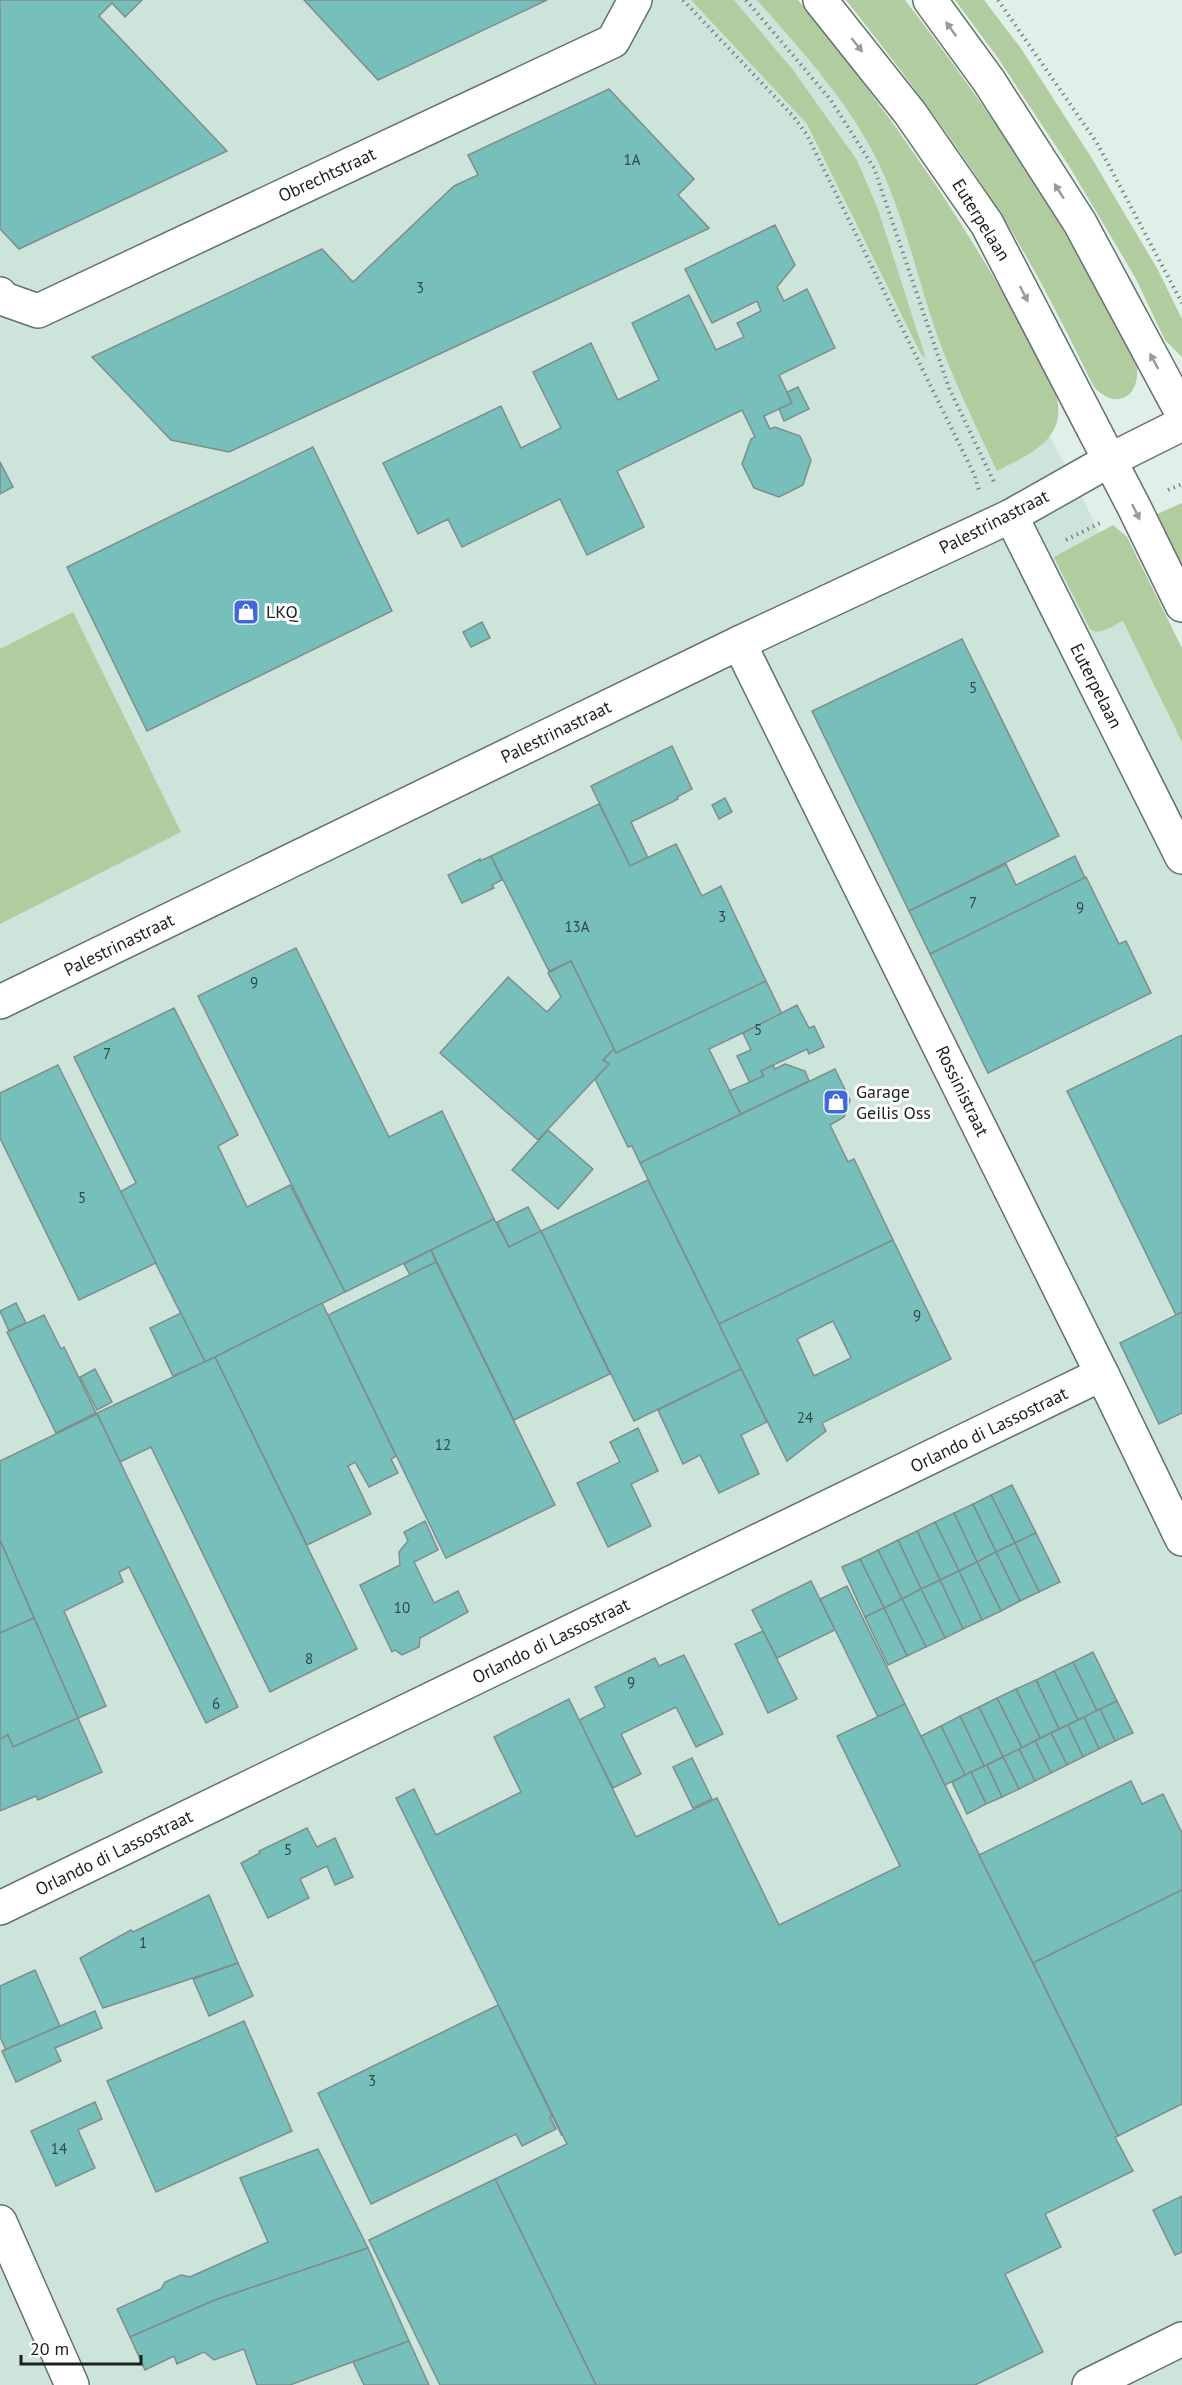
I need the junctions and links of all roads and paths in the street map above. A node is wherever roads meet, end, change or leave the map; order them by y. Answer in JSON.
{"nodes":[{"id":1,"x":634,"y":0,"type":"edge"},
{"id":2,"x":683,"y":0,"type":"edge"},
{"id":3,"x":746,"y":0,"type":"edge"},
{"id":4,"x":820,"y":0,"type":"edge"},
{"id":5,"x":930,"y":0,"type":"edge"},
{"id":6,"x":998,"y":0,"type":"edge"},
{"id":7,"x":0,"y":294,"type":"edge"},
{"id":8,"x":1182,"y":303,"type":"edge"},
{"id":9,"x":1182,"y":413,"type":"edge"},
{"id":10,"x":1182,"y":424,"type":"edge"},
{"id":11,"x":1110,"y":460,"type":"junction"},
{"id":12,"x":1182,"y":484,"type":"edge"},
{"id":13,"x":1134,"y":507,"type":"junction"},
{"id":14,"x":1000,"y":521,"type":"junction"},
{"id":15,"x":1032,"y":557,"type":"junction"},
{"id":16,"x":1182,"y":605,"type":"edge"},
{"id":17,"x":739,"y":643,"type":"junction"},
{"id":18,"x":1182,"y":856,"type":"edge"},
{"id":19,"x":0,"y":1002,"type":"edge"},
{"id":20,"x":1102,"y":1374,"type":"junction"},
{"id":21,"x":1182,"y":1539,"type":"edge"},
{"id":22,"x":0,"y":1908,"type":"edge"},
{"id":23,"x":0,"y":2222,"type":"edge"},
{"id":24,"x":1182,"y":2339,"type":"edge"},
{"id":25,"x":72,"y":2385,"type":"edge"},
{"id":26,"x":1089,"y":2385,"type":"edge"}],
"edges":[{"from":1,"to":7,"type":"street","name":"Obrechtstraat"},
{"from":2,"to":14,"type":"path"},
{"from":3,"to":14,"type":"path"},
{"from":4,"to":11,"type":"street","name":"Euterpelaan","one_way":true},
{"from":9,"to":5,"type":"street","one_way":true},
{"from":6,"to":8,"type":"path"},
{"from":10,"to":11,"type":"street"},
{"from":11,"to":13,"type":"street","name":"Euterpelaan"},
{"from":11,"to":14,"type":"street","name":"Palestrinastraat"},
{"from":12,"to":13,"type":"path"},
{"from":13,"to":15,"type":"path"},
{"from":13,"to":16,"type":"street","name":"Euterpelaan","one_way":true},
{"from":14,"to":15,"type":"street","name":"Euterpelaan"},
{"from":14,"to":17,"type":"street","name":"Palestrinastraat"},
{"from":15,"to":18,"type":"street","name":"Euterpelaan"},
{"from":17,"to":19,"type":"street","name":"Palestrinastraat"},
{"from":17,"to":20,"type":"street","name":"Rossinistraat"},
{"from":20,"to":21,"type":"street","name":"Rossinistraat"},
{"from":20,"to":22,"type":"street","name":"Orlando di Lassostraat"},
{"from":23,"to":25,"type":"street"},
{"from":24,"to":26,"type":"street"}]}
